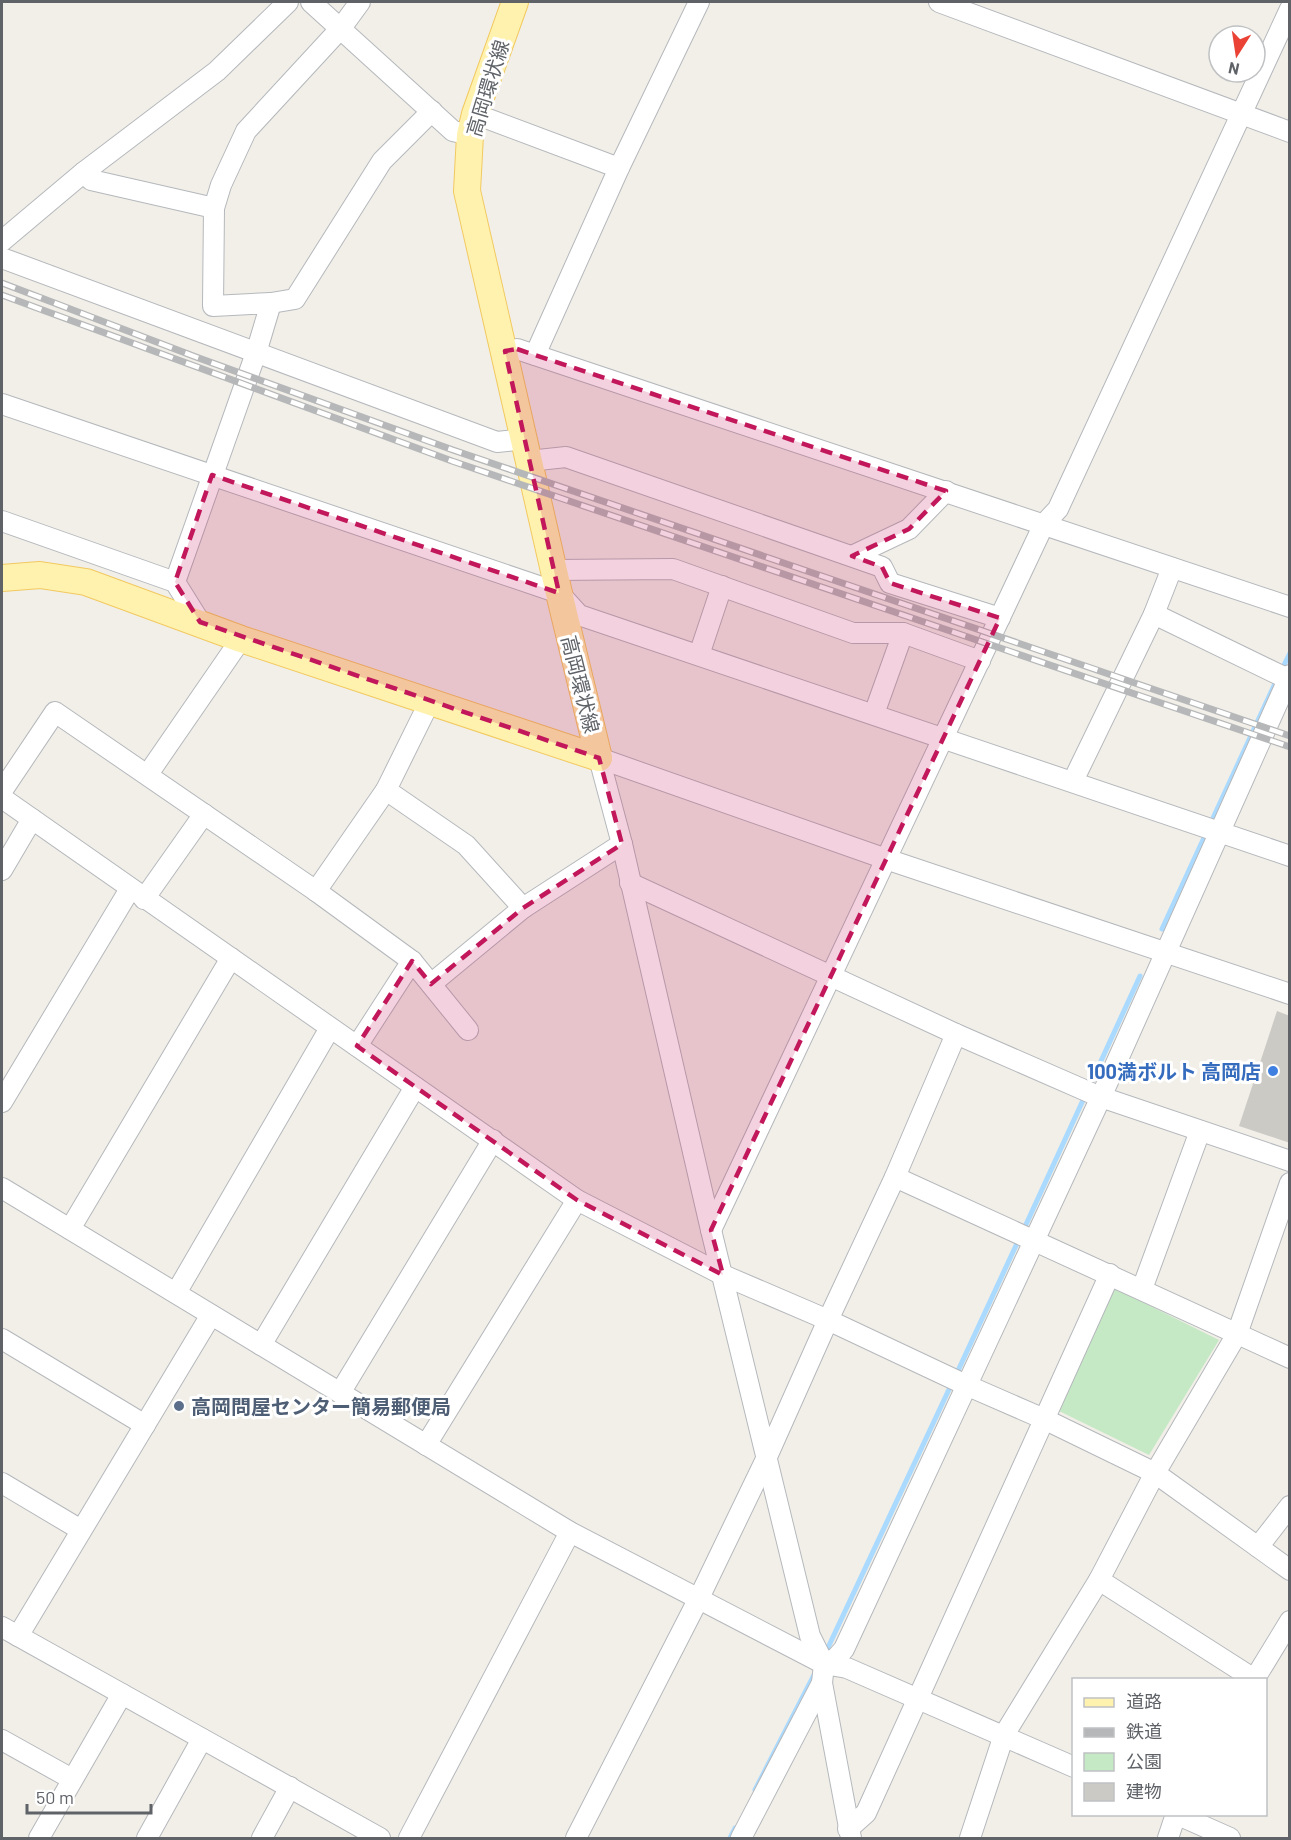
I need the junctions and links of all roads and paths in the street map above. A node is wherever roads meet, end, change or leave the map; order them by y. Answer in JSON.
{"nodes":[{"id":1,"x":288,"y":2,"type":"edge"},
{"id":2,"x":311,"y":2,"type":"edge"},
{"id":3,"x":360,"y":2,"type":"edge"},
{"id":4,"x":515,"y":2,"type":"edge"},
{"id":5,"x":699,"y":2,"type":"edge"},
{"id":6,"x":939,"y":2,"type":"edge"},
{"id":7,"x":1290,"y":9,"type":"edge"},
{"id":8,"x":341,"y":28,"type":"junction"},
{"id":9,"x":432,"y":111,"type":"junction"},
{"id":10,"x":1241,"y":114,"type":"junction"},
{"id":11,"x":473,"y":124,"type":"junction"},
{"id":12,"x":1290,"y":132,"type":"edge"},
{"id":13,"x":619,"y":168,"type":"junction"},
{"id":14,"x":84,"y":172,"type":"junction"},
{"id":15,"x":214,"y":208,"type":"junction"},
{"id":16,"x":2,"y":241,"type":"edge"},
{"id":17,"x":2,"y":258,"type":"edge"},
{"id":18,"x":271,"y":303,"type":"junction"},
{"id":19,"x":505,"y":351,"type":"junction"},
{"id":20,"x":256,"y":352,"type":"junction"},
{"id":21,"x":535,"y":355,"type":"junction"},
{"id":22,"x":2,"y":404,"type":"edge"},
{"id":23,"x":527,"y":450,"type":"junction"},
{"id":24,"x":212,"y":475,"type":"junction"},
{"id":25,"x":946,"y":491,"type":"junction"},
{"id":26,"x":2,"y":521,"type":"edge"},
{"id":27,"x":1044,"y":524,"type":"junction"},
{"id":28,"x":852,"y":556,"type":"junction"},
{"id":29,"x":1172,"y":568,"type":"junction"},
{"id":30,"x":2,"y":578,"type":"edge"},
{"id":31,"x":175,"y":582,"type":"junction"},
{"id":32,"x":557,"y":582,"type":"junction"},
{"id":33,"x":722,"y":586,"type":"junction"},
{"id":34,"x":1290,"y":607,"type":"edge"},
{"id":35,"x":1154,"y":614,"type":"junction"},
{"id":36,"x":1000,"y":618,"type":"junction"},
{"id":37,"x":200,"y":622,"type":"junction"},
{"id":38,"x":903,"y":633,"type":"junction"},
{"id":39,"x":241,"y":639,"type":"junction"},
{"id":40,"x":699,"y":656,"type":"junction"},
{"id":41,"x":980,"y":661,"type":"junction"},
{"id":42,"x":1284,"y":677,"type":"edge"},
{"id":43,"x":429,"y":703,"type":"junction"},
{"id":44,"x":874,"y":714,"type":"junction"},
{"id":45,"x":944,"y":737,"type":"junction"},
{"id":46,"x":599,"y":758,"type":"junction"},
{"id":47,"x":147,"y":774,"type":"junction"},
{"id":48,"x":1073,"y":781,"type":"junction"},
{"id":49,"x":386,"y":790,"type":"junction"},
{"id":50,"x":2,"y":792,"type":"edge"},
{"id":51,"x":2,"y":798,"type":"edge"},
{"id":52,"x":204,"y":814,"type":"junction"},
{"id":53,"x":32,"y":819,"type":"junction"},
{"id":54,"x":1218,"y":832,"type":"junction"},
{"id":55,"x":622,"y":844,"type":"junction"},
{"id":56,"x":1290,"y":856,"type":"edge"},
{"id":57,"x":886,"y":859,"type":"junction"},
{"id":58,"x":2,"y":870,"type":"edge"},
{"id":59,"x":630,"y":883,"type":"junction"},
{"id":60,"x":316,"y":891,"type":"junction"},
{"id":61,"x":137,"y":893,"type":"junction"},
{"id":62,"x":523,"y":908,"type":"junction"},
{"id":63,"x":1165,"y":952,"type":"junction"},
{"id":64,"x":231,"y":958,"type":"junction"},
{"id":65,"x":412,"y":961,"type":"junction"},
{"id":66,"x":830,"y":974,"type":"junction"},
{"id":67,"x":431,"y":984,"type":"junction"},
{"id":68,"x":1290,"y":994,"type":"edge"},
{"id":69,"x":330,"y":1028,"type":"junction"},
{"id":70,"x":468,"y":1030,"type":"dead end"},
{"id":71,"x":956,"y":1034,"type":"junction"},
{"id":72,"x":357,"y":1046,"type":"junction"},
{"id":73,"x":415,"y":1087,"type":"junction"},
{"id":74,"x":1099,"y":1096,"type":"junction"},
{"id":75,"x":2,"y":1102,"type":"edge"},
{"id":76,"x":1200,"y":1131,"type":"junction"},
{"id":77,"x":493,"y":1140,"type":"junction"},
{"id":78,"x":1290,"y":1161,"type":"edge"},
{"id":79,"x":895,"y":1177,"type":"junction"},
{"id":80,"x":1290,"y":1183,"type":"edge"},
{"id":81,"x":2,"y":1188,"type":"edge"},
{"id":82,"x":577,"y":1200,"type":"junction"},
{"id":83,"x":70,"y":1229,"type":"junction"},
{"id":84,"x":711,"y":1230,"type":"junction"},
{"id":85,"x":1033,"y":1240,"type":"junction"},
{"id":86,"x":1110,"y":1274,"type":"junction"},
{"id":87,"x":723,"y":1275,"type":"junction"},
{"id":88,"x":1142,"y":1289,"type":"junction"},
{"id":89,"x":176,"y":1293,"type":"junction"},
{"id":90,"x":211,"y":1315,"type":"junction"},
{"id":91,"x":828,"y":1320,"type":"junction"},
{"id":92,"x":1238,"y":1334,"type":"junction"},
{"id":93,"x":2,"y":1339,"type":"edge"},
{"id":94,"x":261,"y":1346,"type":"junction"},
{"id":95,"x":1290,"y":1358,"type":"edge"},
{"id":96,"x":965,"y":1385,"type":"junction"},
{"id":97,"x":340,"y":1393,"type":"junction"},
{"id":98,"x":1044,"y":1419,"type":"junction"},
{"id":99,"x":145,"y":1425,"type":"junction"},
{"id":100,"x":426,"y":1445,"type":"junction"},
{"id":101,"x":766,"y":1458,"type":"junction"},
{"id":102,"x":1155,"y":1473,"type":"junction"},
{"id":103,"x":2,"y":1483,"type":"edge"},
{"id":104,"x":1290,"y":1506,"type":"edge"},
{"id":105,"x":81,"y":1530,"type":"junction"},
{"id":106,"x":570,"y":1532,"type":"junction"},
{"id":107,"x":1258,"y":1547,"type":"junction"},
{"id":108,"x":1290,"y":1570,"type":"edge"},
{"id":109,"x":1099,"y":1580,"type":"junction"},
{"id":110,"x":699,"y":1598,"type":"junction"},
{"id":111,"x":1290,"y":1621,"type":"edge"},
{"id":112,"x":10,"y":1631,"type":"edge"},
{"id":113,"x":819,"y":1663,"type":"junction"},
{"id":114,"x":1252,"y":1678,"type":"edge"},
{"id":115,"x":1255,"y":1678,"type":"edge"},
{"id":116,"x":122,"y":1694,"type":"junction"},
{"id":117,"x":917,"y":1698,"type":"junction"},
{"id":118,"x":1004,"y":1735,"type":"junction"},
{"id":119,"x":202,"y":1739,"type":"junction"},
{"id":120,"x":2,"y":1740,"type":"edge"},
{"id":121,"x":1072,"y":1766,"type":"edge"},
{"id":122,"x":72,"y":1779,"type":"junction"},
{"id":123,"x":290,"y":1787,"type":"junction"},
{"id":124,"x":1176,"y":1816,"type":"edge"},
{"id":125,"x":1178,"y":1816,"type":"edge"},
{"id":126,"x":850,"y":1834,"type":"edge"},
{"id":127,"x":39,"y":1839,"type":"edge"},
{"id":128,"x":147,"y":1839,"type":"edge"},
{"id":129,"x":262,"y":1839,"type":"edge"},
{"id":130,"x":380,"y":1839,"type":"edge"},
{"id":131,"x":409,"y":1839,"type":"edge"},
{"id":132,"x":576,"y":1839,"type":"edge"},
{"id":133,"x":741,"y":1839,"type":"edge"},
{"id":134,"x":970,"y":1839,"type":"edge"},
{"id":135,"x":1168,"y":1839,"type":"edge"},
{"id":136,"x":1230,"y":1839,"type":"edge"}],
"edges":[{"from":1,"to":14,"type":"street"},
{"from":2,"to":8,"type":"street"},
{"from":3,"to":8,"type":"street"},
{"from":4,"to":11,"type":"main road","name":"高岡環状線"},
{"from":5,"to":13,"type":"street"},
{"from":6,"to":10,"type":"street"},
{"from":7,"to":10,"type":"street"},
{"from":8,"to":9,"type":"street"},
{"from":8,"to":15,"type":"street"},
{"from":9,"to":11,"type":"street"},
{"from":9,"to":18,"type":"street"},
{"from":10,"to":12,"type":"street"},
{"from":10,"to":27,"type":"street"},
{"from":11,"to":13,"type":"street"},
{"from":11,"to":19,"type":"main road","name":"高岡環状線"},
{"from":13,"to":21,"type":"street"},
{"from":14,"to":15,"type":"street"},
{"from":14,"to":16,"type":"street"},
{"from":15,"to":18,"type":"street"},
{"from":17,"to":20,"type":"street"},
{"from":18,"to":20,"type":"street"},
{"from":19,"to":21,"type":"street"},
{"from":19,"to":23,"type":"main road","name":"高岡環状線"},
{"from":20,"to":23,"type":"street"},
{"from":20,"to":24,"type":"street"},
{"from":21,"to":25,"type":"street"},
{"from":22,"to":24,"type":"street"},
{"from":23,"to":28,"type":"street"},
{"from":23,"to":32,"type":"main road","name":"高岡環状線"},
{"from":24,"to":31,"type":"street"},
{"from":24,"to":32,"type":"street"},
{"from":25,"to":27,"type":"street"},
{"from":25,"to":28,"type":"street"},
{"from":26,"to":31,"type":"street"},
{"from":27,"to":29,"type":"street"},
{"from":27,"to":36,"type":"street"},
{"from":28,"to":36,"type":"street"},
{"from":29,"to":34,"type":"street"},
{"from":29,"to":35,"type":"street"},
{"from":30,"to":37,"type":"main road","name":"高岡環状線"},
{"from":31,"to":37,"type":"street"},
{"from":32,"to":33,"type":"street"},
{"from":32,"to":40,"type":"street"},
{"from":32,"to":46,"type":"main road","name":"高岡環状線"},
{"from":33,"to":38,"type":"street"},
{"from":33,"to":40,"type":"street"},
{"from":35,"to":42,"type":"street"},
{"from":35,"to":48,"type":"street"},
{"from":36,"to":41,"type":"street"},
{"from":37,"to":39,"type":"main road","name":"高岡環状線"},
{"from":38,"to":41,"type":"street"},
{"from":38,"to":44,"type":"street"},
{"from":39,"to":43,"type":"main road","name":"高岡環状線"},
{"from":39,"to":47,"type":"street"},
{"from":40,"to":44,"type":"street"},
{"from":41,"to":45,"type":"street"},
{"from":42,"to":54,"type":"street"},
{"from":43,"to":46,"type":"main road","name":"高岡環状線"},
{"from":43,"to":49,"type":"street"},
{"from":44,"to":45,"type":"street"},
{"from":45,"to":48,"type":"street"},
{"from":45,"to":57,"type":"street"},
{"from":46,"to":55,"type":"street"},
{"from":46,"to":57,"type":"street"},
{"from":47,"to":50,"type":"street"},
{"from":47,"to":52,"type":"street"},
{"from":48,"to":54,"type":"street"},
{"from":49,"to":60,"type":"street"},
{"from":49,"to":62,"type":"street"},
{"from":51,"to":53,"type":"street"},
{"from":52,"to":60,"type":"street"},
{"from":52,"to":61,"type":"street"},
{"from":53,"to":58,"type":"street"},
{"from":53,"to":61,"type":"street"},
{"from":54,"to":56,"type":"street"},
{"from":54,"to":63,"type":"street"},
{"from":55,"to":59,"type":"street"},
{"from":55,"to":62,"type":"street"},
{"from":57,"to":63,"type":"street"},
{"from":57,"to":66,"type":"street"},
{"from":59,"to":66,"type":"street"},
{"from":59,"to":84,"type":"street"},
{"from":60,"to":65,"type":"street"},
{"from":61,"to":64,"type":"street"},
{"from":61,"to":75,"type":"street"},
{"from":62,"to":67,"type":"street"},
{"from":63,"to":68,"type":"street"},
{"from":63,"to":74,"type":"street"},
{"from":64,"to":69,"type":"street"},
{"from":64,"to":83,"type":"street"},
{"from":65,"to":67,"type":"street"},
{"from":65,"to":72,"type":"street"},
{"from":66,"to":71,"type":"street"},
{"from":66,"to":84,"type":"street"},
{"from":67,"to":70,"type":"street"},
{"from":69,"to":72,"type":"street"},
{"from":69,"to":89,"type":"street"},
{"from":71,"to":74,"type":"street"},
{"from":71,"to":79,"type":"street"},
{"from":72,"to":73,"type":"street"},
{"from":73,"to":77,"type":"street"},
{"from":73,"to":94,"type":"street"},
{"from":74,"to":76,"type":"street"},
{"from":74,"to":85,"type":"street"},
{"from":76,"to":78,"type":"street"},
{"from":76,"to":88,"type":"street"},
{"from":77,"to":82,"type":"street"},
{"from":77,"to":97,"type":"street"},
{"from":79,"to":85,"type":"street"},
{"from":79,"to":91,"type":"street"},
{"from":80,"to":92,"type":"street"},
{"from":81,"to":83,"type":"street"},
{"from":82,"to":87,"type":"street"},
{"from":82,"to":100,"type":"street"},
{"from":83,"to":89,"type":"street"},
{"from":84,"to":87,"type":"street"},
{"from":85,"to":86,"type":"street"},
{"from":85,"to":96,"type":"street"},
{"from":86,"to":88,"type":"street"},
{"from":86,"to":98,"type":"street"},
{"from":87,"to":91,"type":"street"},
{"from":87,"to":101,"type":"street"},
{"from":88,"to":92,"type":"street"},
{"from":89,"to":90,"type":"street"},
{"from":90,"to":94,"type":"street"},
{"from":90,"to":99,"type":"street"},
{"from":91,"to":96,"type":"street"},
{"from":91,"to":101,"type":"street"},
{"from":92,"to":95,"type":"street"},
{"from":92,"to":102,"type":"street"},
{"from":93,"to":99,"type":"street"},
{"from":94,"to":97,"type":"street"},
{"from":96,"to":98,"type":"street"},
{"from":96,"to":113,"type":"street"},
{"from":97,"to":100,"type":"street"},
{"from":98,"to":102,"type":"street"},
{"from":98,"to":117,"type":"street"},
{"from":99,"to":105,"type":"street"},
{"from":100,"to":106,"type":"street"},
{"from":101,"to":110,"type":"street"},
{"from":101,"to":113,"type":"street"},
{"from":102,"to":107,"type":"street"},
{"from":102,"to":109,"type":"street"},
{"from":103,"to":105,"type":"street"},
{"from":104,"to":107,"type":"street"},
{"from":105,"to":112,"type":"street"},
{"from":106,"to":110,"type":"street"},
{"from":106,"to":131,"type":"street"},
{"from":107,"to":108,"type":"street"},
{"from":109,"to":114,"type":"street"},
{"from":109,"to":118,"type":"street"},
{"from":110,"to":113,"type":"street"},
{"from":110,"to":132,"type":"street"},
{"from":111,"to":115,"type":"street"},
{"from":112,"to":116,"type":"street"},
{"from":113,"to":117,"type":"street"},
{"from":113,"to":126,"type":"street"},
{"from":113,"to":133,"type":"street"},
{"from":116,"to":119,"type":"street"},
{"from":116,"to":122,"type":"street"},
{"from":117,"to":118,"type":"street"},
{"from":117,"to":126,"type":"street"},
{"from":118,"to":121,"type":"street"},
{"from":118,"to":134,"type":"street"},
{"from":119,"to":123,"type":"street"},
{"from":119,"to":128,"type":"street"},
{"from":120,"to":122,"type":"street"},
{"from":122,"to":127,"type":"street"},
{"from":123,"to":129,"type":"street"},
{"from":123,"to":130,"type":"street"},
{"from":124,"to":135,"type":"street"},
{"from":125,"to":136,"type":"street"}]}
